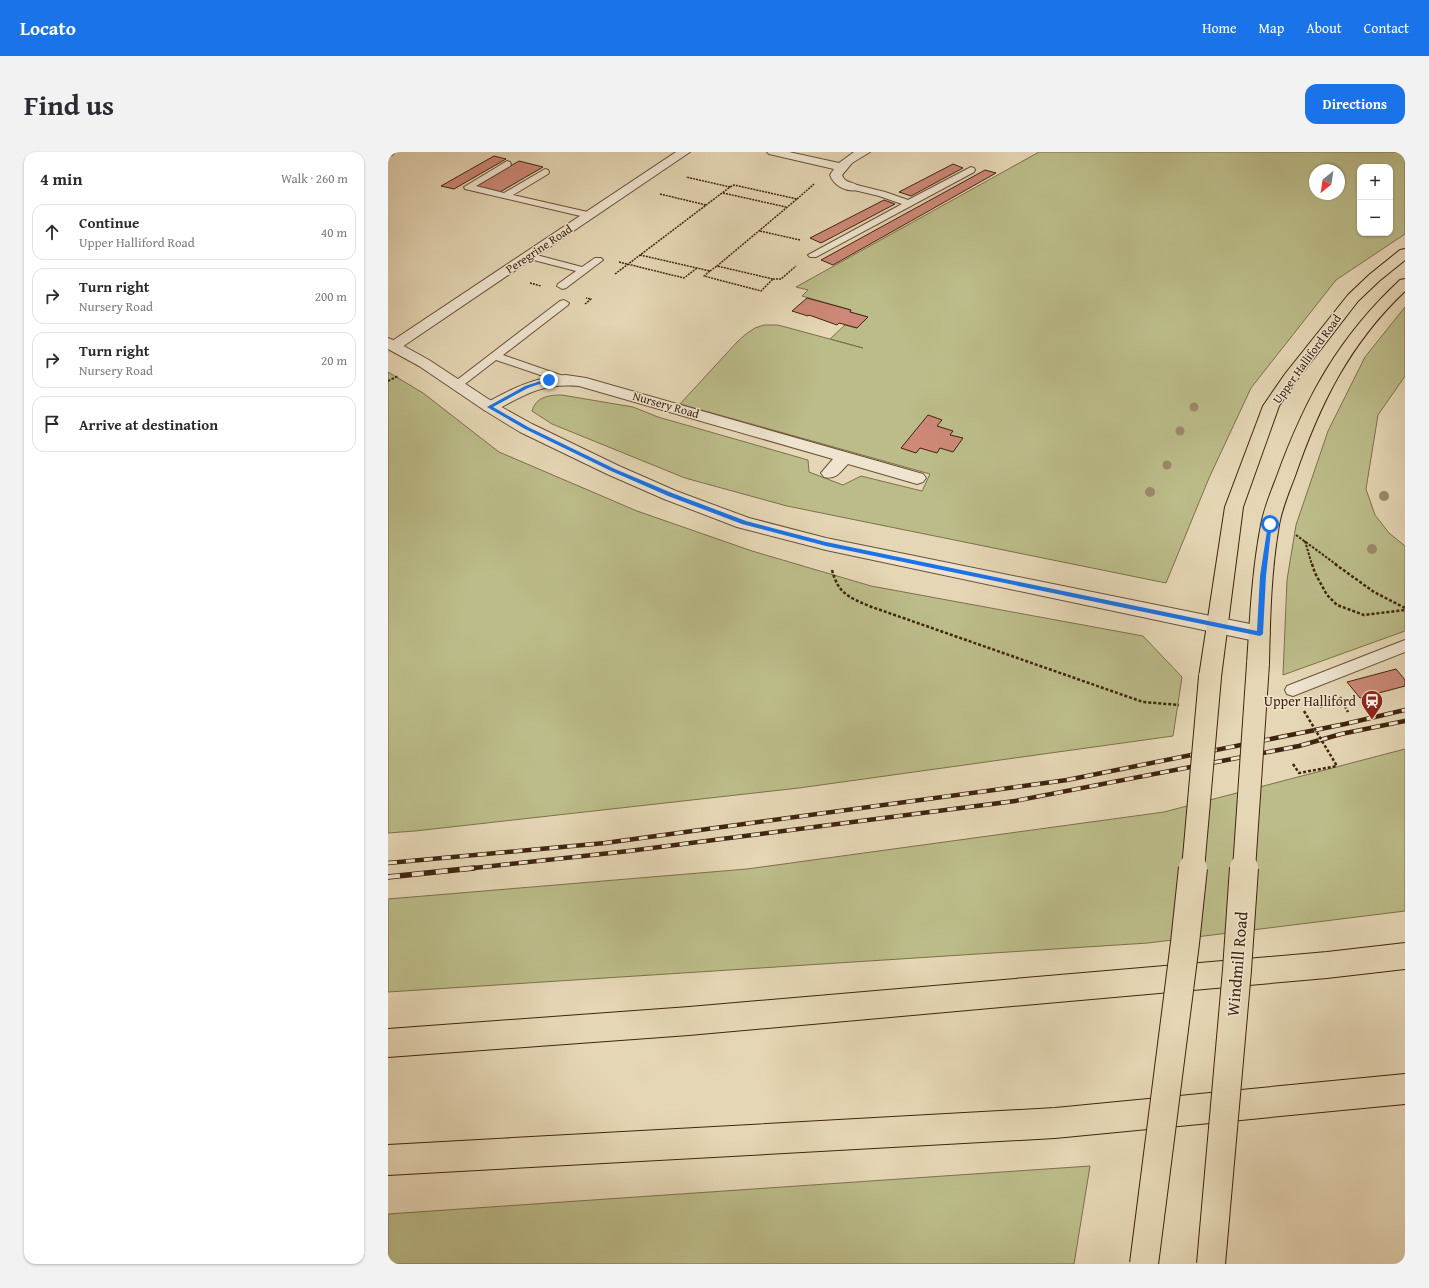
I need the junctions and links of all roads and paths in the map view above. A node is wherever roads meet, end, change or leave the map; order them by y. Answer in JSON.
{"nodes":[{"id":1,"x":684,"y":152,"type":"edge"},
{"id":2,"x":773,"y":152,"type":"edge"},
{"id":3,"x":864,"y":152,"type":"edge"},
{"id":4,"x":1398,"y":152,"type":"edge"},
{"id":5,"x":1405,"y":155,"type":"edge"},
{"id":6,"x":507,"y":164,"type":"dead end"},
{"id":7,"x":841,"y":167,"type":"junction"},
{"id":8,"x":657,"y":170,"type":"junction"},
{"id":9,"x":971,"y":170,"type":"dead end"},
{"id":10,"x":545,"y":172,"type":"dead end"},
{"id":11,"x":631,"y":187,"type":"junction"},
{"id":12,"x":730,"y":187,"type":"junction"},
{"id":13,"x":853,"y":187,"type":"joint"},
{"id":14,"x":722,"y":193,"type":"junction"},
{"id":15,"x":504,"y":196,"type":"junction"},
{"id":16,"x":908,"y":203,"type":"junction"},
{"id":17,"x":706,"y":205,"type":"junction"},
{"id":18,"x":787,"y":208,"type":"junction"},
{"id":19,"x":589,"y":215,"type":"junction"},
{"id":20,"x":759,"y":230,"type":"junction"},
{"id":21,"x":826,"y":248,"type":"junction"},
{"id":22,"x":1405,"y":253,"type":"edge"},
{"id":23,"x":640,"y":255,"type":"junction"},
{"id":24,"x":813,"y":255,"type":"joint"},
{"id":25,"x":529,"y":256,"type":"junction"},
{"id":26,"x":598,"y":260,"type":"joint"},
{"id":27,"x":628,"y":264,"type":"junction"},
{"id":28,"x":717,"y":266,"type":"junction"},
{"id":29,"x":697,"y":268,"type":"junction"},
{"id":30,"x":584,"y":270,"type":"junction"},
{"id":31,"x":710,"y":271,"type":"junction"},
{"id":32,"x":615,"y":274,"type":"dead end"},
{"id":33,"x":773,"y":280,"type":"junction"},
{"id":34,"x":1405,"y":283,"type":"edge"},
{"id":35,"x":562,"y":286,"type":"dead end"},
{"id":36,"x":590,"y":292,"type":"dead end"},
{"id":37,"x":564,"y":303,"type":"dead end"},
{"id":38,"x":585,"y":304,"type":"dead end"},
{"id":39,"x":391,"y":344,"type":"edge"},
{"id":40,"x":495,"y":356,"type":"junction"},
{"id":41,"x":562,"y":379,"type":"junction"},
{"id":42,"x":457,"y":386,"type":"junction"},
{"id":43,"x":490,"y":407,"type":"junction"},
{"id":44,"x":844,"y":457,"type":"junction"},
{"id":45,"x":830,"y":473,"type":"dead end"},
{"id":46,"x":917,"y":478,"type":"dead end"},
{"id":47,"x":1294,"y":533,"type":"dead end"},
{"id":48,"x":1305,"y":541,"type":"junction"},
{"id":49,"x":826,"y":544,"type":"junction"},
{"id":50,"x":1405,"y":609,"type":"edge"},
{"id":51,"x":1218,"y":625,"type":"junction"},
{"id":52,"x":1260,"y":634,"type":"junction"},
{"id":53,"x":1405,"y":646,"type":"edge"},
{"id":54,"x":1258,"y":664,"type":"joint"},
{"id":55,"x":1293,"y":690,"type":"dead end"},
{"id":56,"x":1341,"y":702,"type":"dead end"},
{"id":57,"x":1182,"y":705,"type":"dead end"},
{"id":58,"x":1319,"y":707,"type":"dead end"},
{"id":59,"x":1311,"y":709,"type":"dead end"},
{"id":60,"x":1293,"y":764,"type":"dead end"},
{"id":61,"x":1405,"y":956,"type":"edge"},
{"id":62,"x":388,"y":1043,"type":"edge"},
{"id":63,"x":1405,"y":1089,"type":"edge"},
{"id":64,"x":388,"y":1160,"type":"edge"},
{"id":65,"x":1144,"y":1264,"type":"edge"},
{"id":66,"x":1211,"y":1264,"type":"edge"}],
"edges":[{"from":1,"to":8,"type":"street","name":"Peregrine Road"},
{"from":2,"to":7,"type":"street"},
{"from":3,"to":7,"type":"street"},
{"from":4,"to":5,"type":"path"},
{"from":6,"to":15,"type":"lane"},
{"from":7,"to":13,"type":"street"},
{"from":8,"to":11,"type":"street","name":"Peregrine Road"},
{"from":8,"to":12,"type":"path"},
{"from":9,"to":16,"type":"lane"},
{"from":10,"to":15,"type":"lane"},
{"from":11,"to":17,"type":"path"},
{"from":11,"to":19,"type":"street","name":"Peregrine Road"},
{"from":12,"to":14,"type":"path"},
{"from":12,"to":18,"type":"path"},
{"from":13,"to":16,"type":"lane"},
{"from":14,"to":17,"type":"path"},
{"from":14,"to":18,"type":"path"},
{"from":15,"to":19,"type":"lane"},
{"from":16,"to":21,"type":"lane"},
{"from":17,"to":23,"type":"path"},
{"from":18,"to":20,"type":"path"},
{"from":19,"to":25,"type":"street","name":"Peregrine Road"},
{"from":20,"to":21,"type":"path"},
{"from":20,"to":28,"type":"path"},
{"from":21,"to":24,"type":"lane"},
{"from":22,"to":51,"type":"main road","name":"Upper Halliford Road"},
{"from":23,"to":27,"type":"path"},
{"from":23,"to":29,"type":"path"},
{"from":24,"to":33,"type":"path"},
{"from":25,"to":30,"type":"lane"},
{"from":25,"to":39,"type":"street","name":"Peregrine Road"},
{"from":26,"to":27,"type":"path"},
{"from":26,"to":30,"type":"lane"},
{"from":27,"to":29,"type":"path"},
{"from":27,"to":32,"type":"path"},
{"from":28,"to":31,"type":"path"},
{"from":28,"to":33,"type":"path"},
{"from":29,"to":31,"type":"path"},
{"from":30,"to":35,"type":"lane"},
{"from":31,"to":33,"type":"path"},
{"from":34,"to":52,"type":"main road","name":"Upper Halliford Road"},
{"from":36,"to":38,"type":"path"},
{"from":37,"to":40,"type":"lane"},
{"from":39,"to":42,"type":"street"},
{"from":40,"to":41,"type":"lane"},
{"from":40,"to":42,"type":"lane"},
{"from":41,"to":43,"type":"street","name":"Nursery Road"},
{"from":41,"to":44,"type":"street","name":"Nursery Road"},
{"from":42,"to":43,"type":"street"},
{"from":43,"to":49,"type":"street"},
{"from":44,"to":45,"type":"street"},
{"from":44,"to":46,"type":"street","name":"Nursery Road"},
{"from":47,"to":48,"type":"path"},
{"from":48,"to":50,"type":"path"},
{"from":48,"to":50,"type":"path"},
{"from":49,"to":51,"type":"street"},
{"from":49,"to":57,"type":"path"},
{"from":51,"to":52,"type":"street"},
{"from":51,"to":65,"type":"main road","name":"Upper Halliford Road","bridge":true},
{"from":52,"to":54,"type":"main road","name":"Upper Halliford Road"},
{"from":53,"to":55,"type":"lane"},
{"from":54,"to":66,"type":"main road","name":"Windmill Road","bridge":true},
{"from":56,"to":58,"type":"path"},
{"from":59,"to":60,"type":"path","bridge":true},
{"from":61,"to":62,"type":"main road"},
{"from":63,"to":64,"type":"main road"}]}
